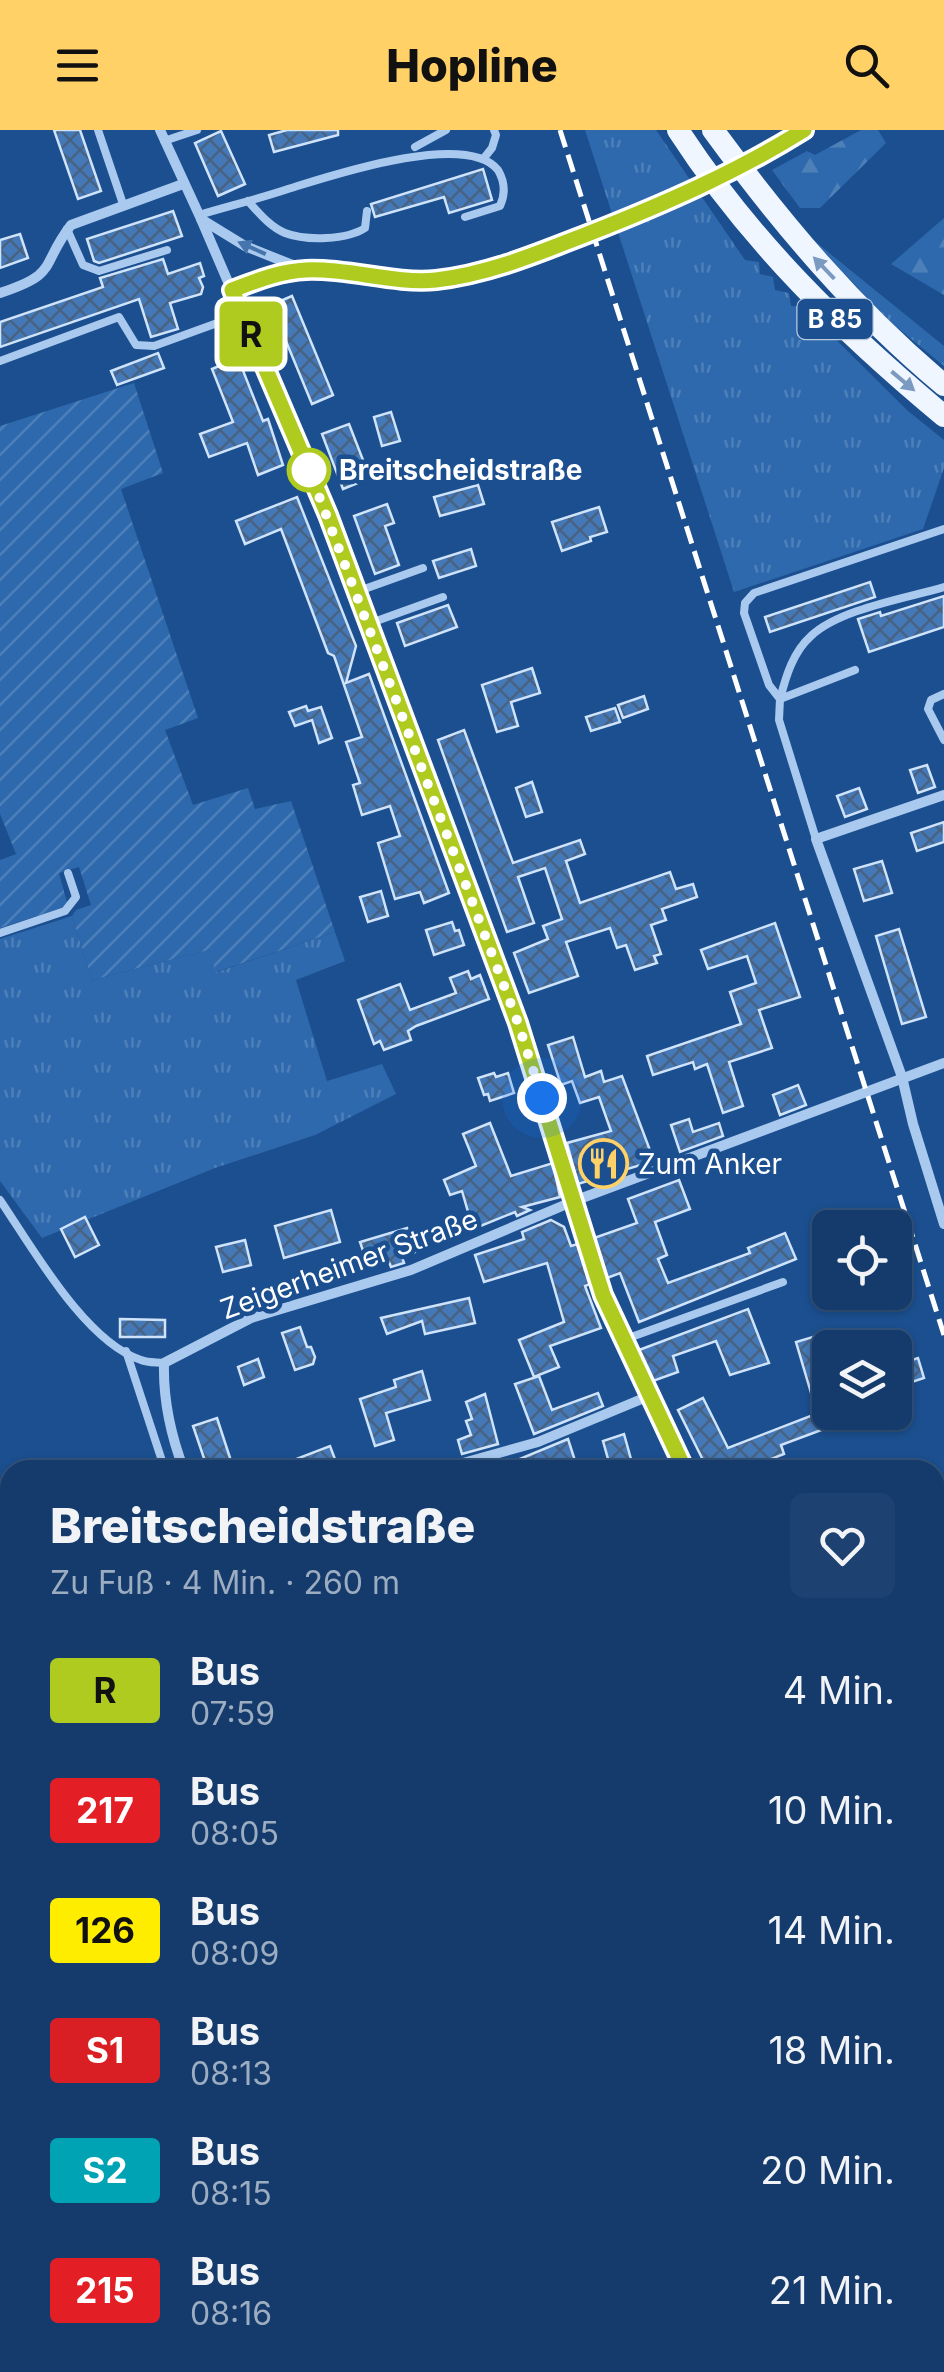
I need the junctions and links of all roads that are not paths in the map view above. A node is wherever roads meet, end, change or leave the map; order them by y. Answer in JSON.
{"nodes":[{"id":1,"x":98,"y":130,"type":"edge"},
{"id":2,"x":197,"y":130,"type":"edge"},
{"id":3,"x":446,"y":130,"type":"edge"},
{"id":4,"x":494,"y":130,"type":"edge"},
{"id":5,"x":678,"y":130,"type":"edge"},
{"id":6,"x":713,"y":130,"type":"edge"},
{"id":7,"x":804,"y":130,"type":"edge"},
{"id":8,"x":162,"y":135,"type":"edge"},
{"id":9,"x":409,"y":151,"type":"junction"},
{"id":10,"x":484,"y":158,"type":"junction"},
{"id":11,"x":183,"y":184,"type":"junction"},
{"id":12,"x":248,"y":201,"type":"junction"},
{"id":13,"x":124,"y":204,"type":"junction"},
{"id":14,"x":368,"y":211,"type":"dead end"},
{"id":15,"x":200,"y":217,"type":"junction"},
{"id":16,"x":465,"y":217,"type":"dead end"},
{"id":17,"x":67,"y":229,"type":"junction"},
{"id":18,"x":167,"y":250,"type":"dead end"},
{"id":19,"x":306,"y":270,"type":"junction"},
{"id":20,"x":232,"y":290,"type":"junction"},
{"id":21,"x":0,"y":293,"type":"edge"},
{"id":22,"x":242,"y":314,"type":"junction"},
{"id":23,"x":0,"y":362,"type":"edge"},
{"id":24,"x":944,"y":385,"type":"edge"},
{"id":25,"x":944,"y":416,"type":"edge"},
{"id":26,"x":944,"y":529,"type":"edge"},
{"id":27,"x":423,"y":568,"type":"dead end"},
{"id":28,"x":944,"y":587,"type":"edge"},
{"id":29,"x":356,"y":592,"type":"junction"},
{"id":30,"x":444,"y":597,"type":"dead end"},
{"id":31,"x":368,"y":624,"type":"junction"},
{"id":32,"x":855,"y":670,"type":"dead end"},
{"id":33,"x":944,"y":694,"type":"edge"},
{"id":34,"x":780,"y":699,"type":"junction"},
{"id":35,"x":944,"y":740,"type":"edge"},
{"id":36,"x":944,"y":794,"type":"edge"},
{"id":37,"x":816,"y":839,"type":"junction"},
{"id":38,"x":68,"y":872,"type":"dead end"},
{"id":39,"x":0,"y":933,"type":"edge"},
{"id":40,"x":944,"y":1063,"type":"edge"},
{"id":41,"x":902,"y":1077,"type":"junction"},
{"id":42,"x":0,"y":1200,"type":"edge"},
{"id":43,"x":574,"y":1201,"type":"junction"},
{"id":44,"x":944,"y":1224,"type":"edge"},
{"id":45,"x":783,"y":1282,"type":"dead end"},
{"id":46,"x":624,"y":1340,"type":"junction"},
{"id":47,"x":126,"y":1351,"type":"junction"},
{"id":48,"x":164,"y":1363,"type":"junction"},
{"id":49,"x":649,"y":1396,"type":"junction"},
{"id":50,"x":172,"y":1430,"type":"junction"},
{"id":51,"x":154,"y":1436,"type":"junction"},
{"id":52,"x":162,"y":1460,"type":"edge"},
{"id":53,"x":181,"y":1460,"type":"edge"},
{"id":54,"x":474,"y":1460,"type":"edge"},
{"id":55,"x":681,"y":1460,"type":"edge"}],
"edges":[{"from":1,"to":13,"type":"lane"},
{"from":2,"to":8,"type":"lane"},
{"from":3,"to":9,"type":"lane"},
{"from":4,"to":10,"type":"lane"},
{"from":5,"to":25,"type":"main road","number":"B 85","one_way":true},
{"from":24,"to":6,"type":"main road","number":"B 85","one_way":true},
{"from":7,"to":19,"type":"street","bridge":true},
{"from":8,"to":11,"type":"street"},
{"from":9,"to":10,"type":"lane"},
{"from":9,"to":12,"type":"lane"},
{"from":10,"to":16,"type":"lane"},
{"from":11,"to":13,"type":"street"},
{"from":11,"to":15,"type":"street"},
{"from":12,"to":14,"type":"lane"},
{"from":12,"to":15,"type":"lane"},
{"from":13,"to":17,"type":"street"},
{"from":19,"to":15,"type":"street","one_way":true},
{"from":15,"to":20,"type":"street"},
{"from":17,"to":18,"type":"lane"},
{"from":17,"to":21,"type":"street"},
{"from":19,"to":20,"type":"street"},
{"from":20,"to":22,"type":"street"},
{"from":22,"to":23,"type":"lane"},
{"from":22,"to":29,"type":"street"},
{"from":26,"to":34,"type":"lane"},
{"from":27,"to":29,"type":"lane"},
{"from":28,"to":34,"type":"lane"},
{"from":29,"to":31,"type":"street"},
{"from":30,"to":31,"type":"lane"},
{"from":31,"to":43,"type":"street"},
{"from":32,"to":34,"type":"lane"},
{"from":33,"to":35,"type":"lane"},
{"from":34,"to":37,"type":"lane"},
{"from":36,"to":37,"type":"street"},
{"from":37,"to":41,"type":"street"},
{"from":38,"to":39,"type":"lane"},
{"from":40,"to":41,"type":"street","name":"Zeigerheimer Straße"},
{"from":41,"to":43,"type":"street","name":"Zeigerheimer Straße"},
{"from":41,"to":44,"type":"street"},
{"from":42,"to":47,"type":"lane"},
{"from":43,"to":46,"type":"street"},
{"from":43,"to":48,"type":"street","name":"Zeigerheimer Straße"},
{"from":45,"to":46,"type":"lane"},
{"from":46,"to":49,"type":"street"},
{"from":47,"to":48,"type":"lane"},
{"from":47,"to":51,"type":"lane"},
{"from":48,"to":50,"type":"street"},
{"from":49,"to":54,"type":"street"},
{"from":49,"to":55,"type":"street"},
{"from":50,"to":51,"type":"lane"},
{"from":50,"to":53,"type":"street"},
{"from":51,"to":52,"type":"lane"}]}
